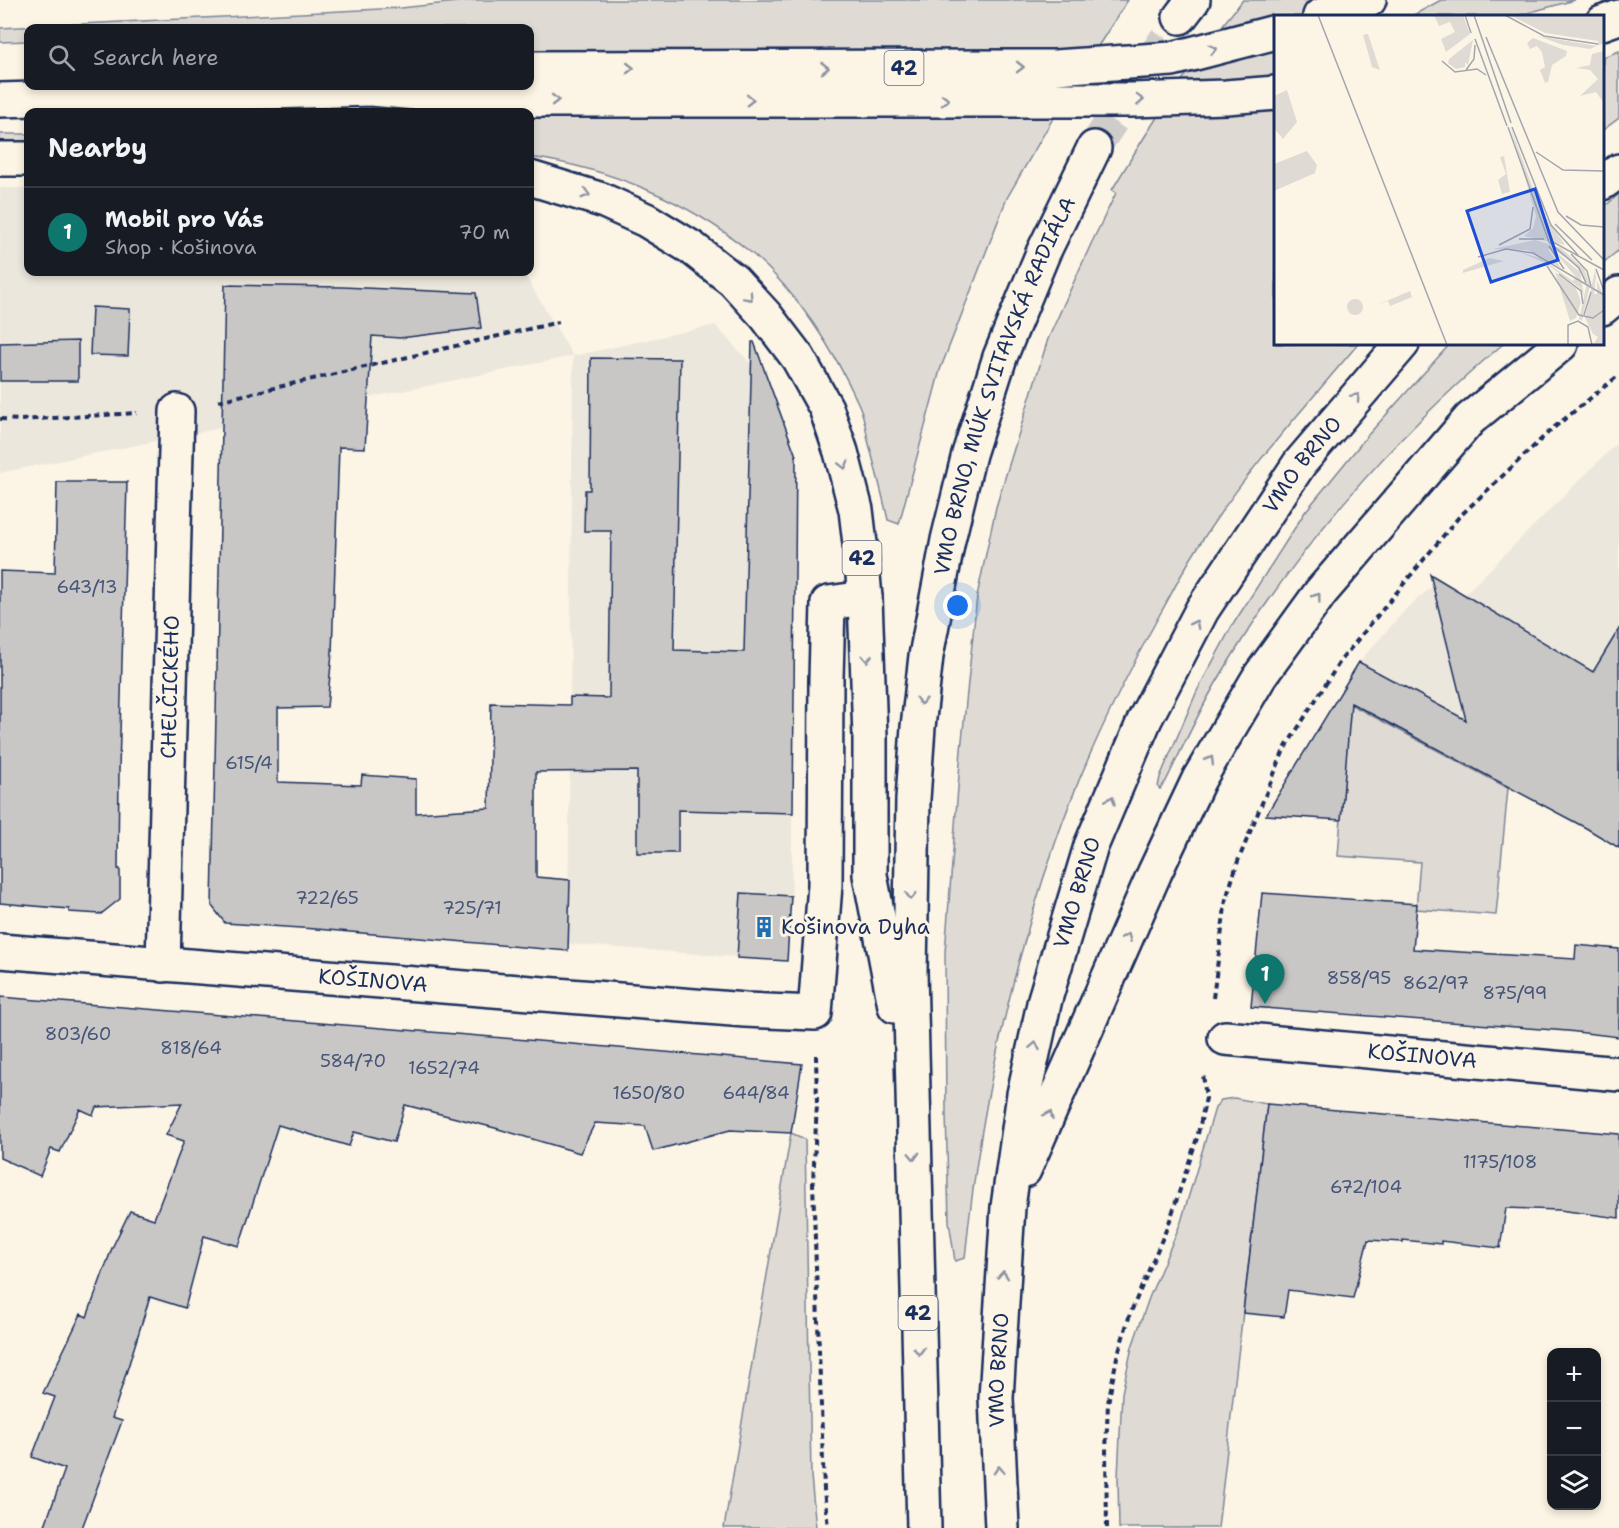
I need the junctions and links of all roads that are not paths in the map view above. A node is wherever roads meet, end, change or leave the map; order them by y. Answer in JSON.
{"nodes":[{"id":1,"x":1369,"y":0,"type":"edge"},
{"id":2,"x":1323,"y":15,"type":"edge"},
{"id":3,"x":1619,"y":17,"type":"edge"},
{"id":4,"x":1604,"y":22,"type":"edge"},
{"id":5,"x":1274,"y":32,"type":"edge"},
{"id":6,"x":534,"y":68,"type":"edge"},
{"id":7,"x":293,"y":90,"type":"edge"},
{"id":8,"x":407,"y":90,"type":"edge"},
{"id":9,"x":1274,"y":93,"type":"edge"},
{"id":10,"x":0,"y":100,"type":"edge"},
{"id":11,"x":1094,"y":148,"type":"tunnel mouth"},
{"id":12,"x":0,"y":159,"type":"edge"},
{"id":13,"x":24,"y":159,"type":"edge"},
{"id":14,"x":1619,"y":171,"type":"edge"},
{"id":15,"x":534,"y":179,"type":"edge"},
{"id":16,"x":1604,"y":182,"type":"edge"},
{"id":17,"x":1619,"y":294,"type":"edge"},
{"id":18,"x":1604,"y":306,"type":"edge"},
{"id":19,"x":1401,"y":345,"type":"edge"},
{"id":20,"x":1560,"y":345,"type":"edge"},
{"id":21,"x":177,"y":411,"type":"road end"},
{"id":22,"x":865,"y":598,"type":"junction"},
{"id":23,"x":0,"y":951,"type":"edge"},
{"id":24,"x":163,"y":964,"type":"junction"},
{"id":25,"x":1225,"y":1038,"type":"dead end"},
{"id":26,"x":1619,"y":1074,"type":"edge"},
{"id":27,"x":912,"y":1098,"type":"junction"},
{"id":28,"x":1008,"y":1207,"type":"junction"},
{"id":29,"x":924,"y":1528,"type":"edge"},
{"id":30,"x":1002,"y":1528,"type":"edge"}],
"edges":[{"from":1,"to":2,"type":"main road"},
{"from":3,"to":4,"type":"main road"},
{"from":6,"to":5,"type":"main road","number":"42","one_way":true,"bridge":true},
{"from":7,"to":10,"type":"main road"},
{"from":8,"to":9,"type":"main road","number":"42","one_way":true,"bridge":true},
{"from":11,"to":27,"type":"main road","name":"VMO BRNO, MÚK SVITAVSKÁ RADIÁLA","number":"42","one_way":true},
{"from":12,"to":13,"type":"main road"},
{"from":14,"to":16,"type":"main road"},
{"from":15,"to":22,"type":"main road","number":"42","one_way":true},
{"from":17,"to":18,"type":"main road"},
{"from":28,"to":19,"type":"main road","name":"VMO BRNO","one_way":true},
{"from":28,"to":20,"type":"main road","one_way":true},
{"from":21,"to":24,"type":"main road","name":"CHELČICKÉHO"},
{"from":22,"to":24,"type":"main road","name":"KOŠINOVA"},
{"from":22,"to":27,"type":"main road","number":"42","one_way":true},
{"from":23,"to":24,"type":"main road","name":"KOŠINOVA"},
{"from":25,"to":26,"type":"main road","name":"KOŠINOVA"},
{"from":27,"to":29,"type":"main road","name":"VMO BRNO, MÚK SVITAVSKÁ RADIÁLA","number":"42","one_way":true},
{"from":30,"to":28,"type":"main road","name":"VMO BRNO","one_way":true}]}
